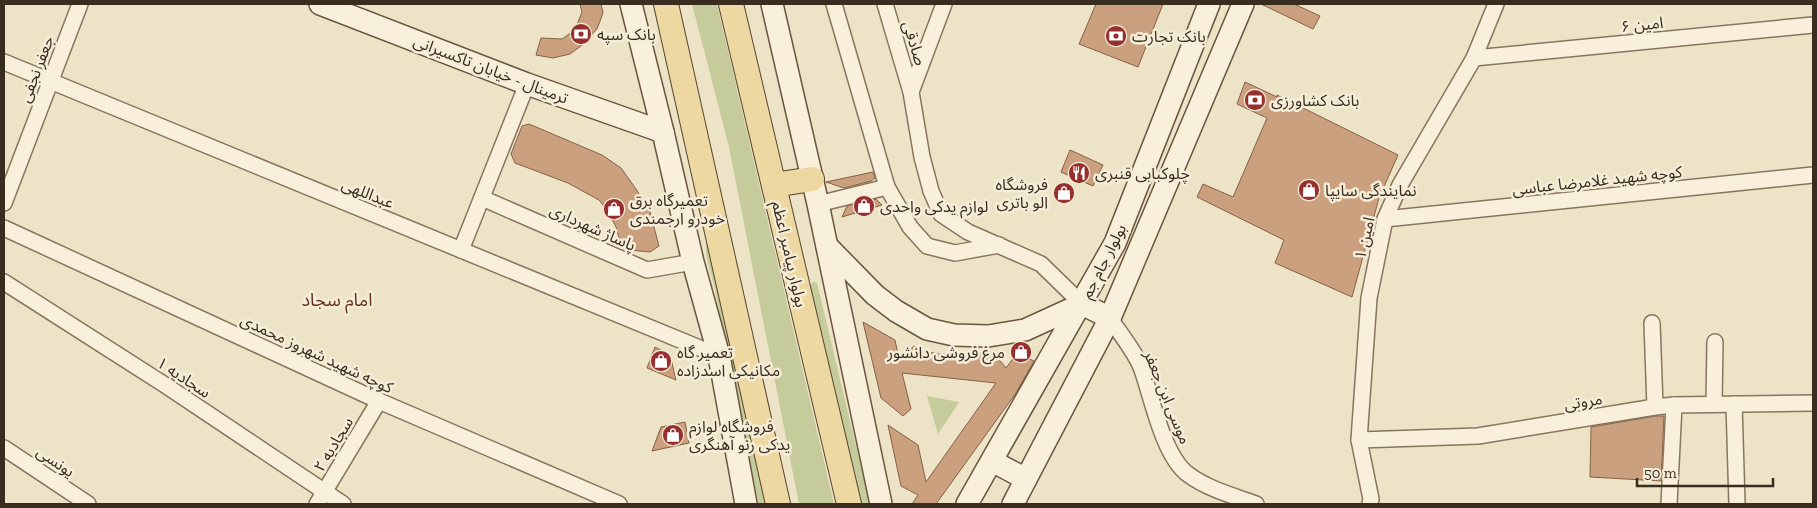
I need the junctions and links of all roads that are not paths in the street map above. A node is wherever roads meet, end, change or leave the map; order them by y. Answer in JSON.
{"nodes":[{"id":1,"x":80,"y":4,"type":"edge"},
{"id":2,"x":320,"y":4,"type":"edge"},
{"id":3,"x":631,"y":4,"type":"edge"},
{"id":4,"x":666,"y":4,"type":"edge"},
{"id":5,"x":731,"y":4,"type":"edge"},
{"id":6,"x":772,"y":4,"type":"edge"},
{"id":7,"x":834,"y":4,"type":"edge"},
{"id":8,"x":885,"y":4,"type":"edge"},
{"id":9,"x":944,"y":4,"type":"edge"},
{"id":10,"x":1209,"y":4,"type":"edge"},
{"id":11,"x":1244,"y":4,"type":"edge"},
{"id":12,"x":1496,"y":4,"type":"edge"},
{"id":13,"x":1813,"y":25,"type":"edge"},
{"id":14,"x":1189,"y":52,"type":"junction"},
{"id":15,"x":1474,"y":58,"type":"junction"},
{"id":16,"x":4,"y":62,"type":"edge"},
{"id":17,"x":1218,"y":68,"type":"junction"},
{"id":18,"x":50,"y":80,"type":"junction"},
{"id":19,"x":527,"y":84,"type":"junction"},
{"id":20,"x":911,"y":92,"type":"junction"},
{"id":21,"x":663,"y":132,"type":"junction"},
{"id":22,"x":1813,"y":175,"type":"edge"},
{"id":23,"x":812,"y":179,"type":"junction"},
{"id":24,"x":774,"y":185,"type":"junction"},
{"id":25,"x":888,"y":188,"type":"junction"},
{"id":26,"x":482,"y":198,"type":"junction"},
{"id":27,"x":4,"y":203,"type":"edge"},
{"id":28,"x":818,"y":204,"type":"junction"},
{"id":29,"x":1385,"y":219,"type":"junction"},
{"id":30,"x":4,"y":228,"type":"edge"},
{"id":31,"x":827,"y":246,"type":"junction"},
{"id":32,"x":999,"y":246,"type":"junction"},
{"id":33,"x":461,"y":250,"type":"junction"},
{"id":34,"x":693,"y":262,"type":"junction"},
{"id":35,"x":4,"y":282,"type":"edge"},
{"id":36,"x":1082,"y":304,"type":"junction"},
{"id":37,"x":1110,"y":318,"type":"junction"},
{"id":38,"x":1652,"y":323,"type":"dead end"},
{"id":39,"x":1715,"y":342,"type":"dead end"},
{"id":40,"x":719,"y":356,"type":"junction"},
{"id":41,"x":379,"y":401,"type":"junction"},
{"id":42,"x":1813,"y":403,"type":"edge"},
{"id":43,"x":1714,"y":404,"type":"junction"},
{"id":44,"x":1734,"y":404,"type":"junction"},
{"id":45,"x":1674,"y":405,"type":"junction"},
{"id":46,"x":1655,"y":407,"type":"junction"},
{"id":47,"x":1359,"y":440,"type":"junction"},
{"id":48,"x":4,"y":448,"type":"edge"},
{"id":49,"x":992,"y":461,"type":"junction"},
{"id":50,"x":1026,"y":479,"type":"junction"},
{"id":51,"x":321,"y":498,"type":"edge"},
{"id":52,"x":88,"y":504,"type":"edge"},
{"id":53,"x":343,"y":504,"type":"edge"},
{"id":54,"x":619,"y":504,"type":"edge"},
{"id":55,"x":746,"y":504,"type":"edge"},
{"id":56,"x":778,"y":504,"type":"edge"},
{"id":57,"x":849,"y":504,"type":"edge"},
{"id":58,"x":881,"y":504,"type":"edge"},
{"id":59,"x":968,"y":504,"type":"edge"},
{"id":60,"x":1013,"y":504,"type":"edge"},
{"id":61,"x":1256,"y":504,"type":"edge"},
{"id":62,"x":1370,"y":504,"type":"edge"},
{"id":63,"x":1669,"y":504,"type":"edge"},
{"id":64,"x":1737,"y":504,"type":"edge"}],
"edges":[{"from":1,"to":18,"type":"street","name":"جعفر نجفی"},
{"from":2,"to":19,"type":"main road","name":"ترمینال - خیابان تاکسیرانی"},
{"from":3,"to":21,"type":"main road"},
{"from":4,"to":56,"type":"main road"},
{"from":5,"to":24,"type":"main road","name":"بولوار پیامبر اعظم"},
{"from":6,"to":23,"type":"main road"},
{"from":7,"to":25,"type":"street"},
{"from":8,"to":20,"type":"street","name":"صادقی"},
{"from":9,"to":20,"type":"street"},
{"from":10,"to":14,"type":"main road","name":"بولوار جام جم"},
{"from":11,"to":17,"type":"main road","name":"بولوار جام جم"},
{"from":12,"to":15,"type":"street","name":"امین ۱"},
{"from":13,"to":15,"type":"street","name":"امین ۶"},
{"from":14,"to":17,"type":"main road"},
{"from":14,"to":36,"type":"main road","name":"بولوار جام جم"},
{"from":15,"to":29,"type":"street","name":"امین ۱"},
{"from":16,"to":18,"type":"street","name":"عبداللهی"},
{"from":17,"to":37,"type":"main road","name":"بولوار جام جم"},
{"from":18,"to":27,"type":"street","name":"جعفر نجفی"},
{"from":18,"to":33,"type":"street","name":"عبداللهی"},
{"from":19,"to":21,"type":"main road","name":"ترمینال - خیابان تاکسیرانی"},
{"from":19,"to":26,"type":"street"},
{"from":20,"to":32,"type":"street","name":"صادقی"},
{"from":21,"to":34,"type":"main road"},
{"from":22,"to":29,"type":"street","name":"کوچه شهید غلامرضا عباسی"},
{"from":23,"to":24,"type":"main road"},
{"from":23,"to":28,"type":"main road"},
{"from":24,"to":57,"type":"main road","name":"بولوار پیامبر اعظم"},
{"from":25,"to":28,"type":"street"},
{"from":25,"to":32,"type":"street"},
{"from":26,"to":33,"type":"street"},
{"from":26,"to":34,"type":"street","name":"پاساژ شهرداری"},
{"from":28,"to":31,"type":"main road"},
{"from":29,"to":47,"type":"street","name":"امین ۱"},
{"from":30,"to":41,"type":"street","name":"کوچه شهید شهروز محمدی"},
{"from":31,"to":36,"type":"main road"},
{"from":31,"to":58,"type":"main road"},
{"from":32,"to":36,"type":"street","name":"صادقی"},
{"from":33,"to":40,"type":"street","name":"عبداللهی"},
{"from":34,"to":40,"type":"main road"},
{"from":35,"to":51,"type":"street","name":"سجادیه ۱"},
{"from":36,"to":37,"type":"main road"},
{"from":36,"to":49,"type":"main road","name":"بولوار جام جم"},
{"from":37,"to":50,"type":"main road","name":"بولوار جام جم"},
{"from":37,"to":61,"type":"street","name":"موسی ابن جعفر"},
{"from":38,"to":46,"type":"street"},
{"from":39,"to":43,"type":"street"},
{"from":40,"to":55,"type":"main road"},
{"from":41,"to":51,"type":"street","name":"سجادیه ۲"},
{"from":41,"to":54,"type":"street","name":"کوچه شهید شهروز محمدی"},
{"from":42,"to":44,"type":"street","name":"مروتی"},
{"from":43,"to":44,"type":"street","name":"مروتی"},
{"from":43,"to":45,"type":"street","name":"مروتی"},
{"from":44,"to":64,"type":"street"},
{"from":45,"to":46,"type":"street","name":"مروتی"},
{"from":45,"to":63,"type":"street"},
{"from":46,"to":47,"type":"street","name":"مروتی"},
{"from":47,"to":62,"type":"street","name":"امین ۱"},
{"from":48,"to":52,"type":"street","name":"یونسی"},
{"from":49,"to":50,"type":"main road"},
{"from":49,"to":59,"type":"main road","name":"بولوار جام جم"},
{"from":50,"to":60,"type":"main road","name":"بولوار جام جم"},
{"from":51,"to":53,"type":"street","name":"سجادیه ۱"}]}
